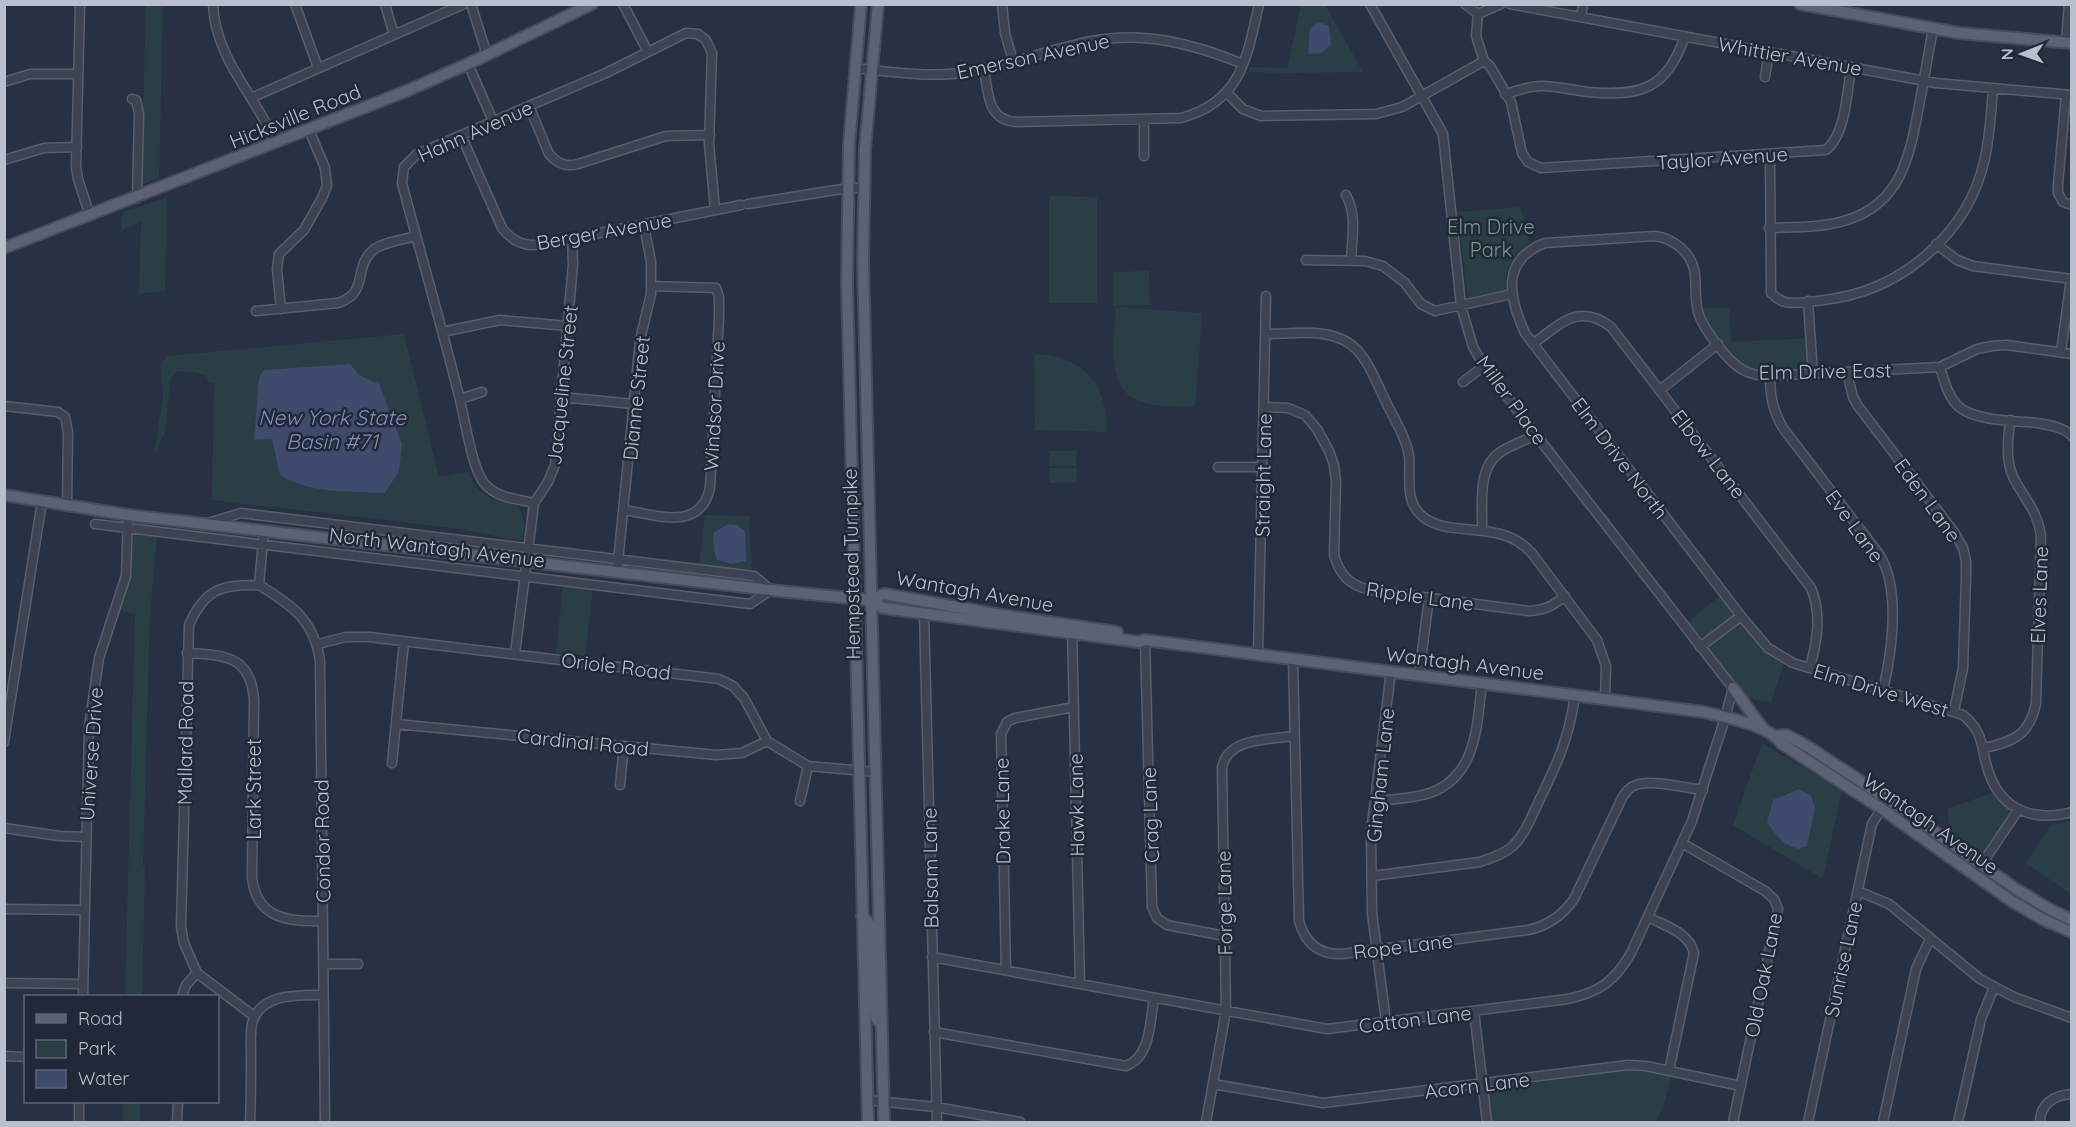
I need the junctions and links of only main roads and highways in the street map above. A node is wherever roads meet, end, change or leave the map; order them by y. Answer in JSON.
{"nodes":[{"id":1,"x":861,"y":4,"type":"edge"},
{"id":2,"x":878,"y":4,"type":"edge"},
{"id":3,"x":1800,"y":4,"type":"edge"},
{"id":4,"x":587,"y":6,"type":"edge"},
{"id":5,"x":2069,"y":43,"type":"edge"},
{"id":6,"x":4,"y":248,"type":"edge"},
{"id":7,"x":4,"y":495,"type":"edge"},
{"id":8,"x":855,"y":598,"type":"junction"},
{"id":9,"x":870,"y":600,"type":"junction"},
{"id":10,"x":1072,"y":630,"type":"junction"},
{"id":11,"x":1733,"y":688,"type":"road end"},
{"id":12,"x":1765,"y":730,"type":"junction"},
{"id":13,"x":1977,"y":870,"type":"junction"},
{"id":14,"x":862,"y":916,"type":"junction"},
{"id":15,"x":879,"y":916,"type":"junction"},
{"id":16,"x":2072,"y":920,"type":"edge"},
{"id":17,"x":2072,"y":933,"type":"edge"},
{"id":18,"x":882,"y":1040,"type":"junction"},
{"id":19,"x":868,"y":1122,"type":"edge"},
{"id":20,"x":884,"y":1122,"type":"edge"}],
"edges":[{"from":1,"to":8,"type":"main road","name":"Hempstead Turnpike"},
{"from":2,"to":9,"type":"main road","name":"Hempstead Turnpike"},
{"from":3,"to":5,"type":"main road"},
{"from":4,"to":6,"type":"main road","name":"Hicksville Road"},
{"from":7,"to":8,"type":"main road","name":"North Wantagh Avenue"},
{"from":8,"to":9,"type":"main road","name":"Wantagh Avenue"},
{"from":8,"to":14,"type":"main road","name":"Hempstead Turnpike"},
{"from":9,"to":10,"type":"main road","name":"Wantagh Avenue"},
{"from":9,"to":10,"type":"main road","name":"Wantagh Avenue"},
{"from":9,"to":15,"type":"main road","name":"Hempstead Turnpike"},
{"from":10,"to":12,"type":"main road","name":"Wantagh Avenue"},
{"from":11,"to":12,"type":"main road"},
{"from":12,"to":13,"type":"main road","name":"Wantagh Avenue"},
{"from":13,"to":16,"type":"main road","name":"Wantagh Avenue"},
{"from":13,"to":17,"type":"main road","name":"Wantagh Avenue"},
{"from":14,"to":15,"type":"main road"},
{"from":14,"to":18,"type":"main road"},
{"from":14,"to":19,"type":"main road","name":"Hempstead Turnpike"},
{"from":15,"to":18,"type":"main road","name":"Hempstead Turnpike"},
{"from":18,"to":20,"type":"main road","name":"Hempstead Turnpike"}]}
